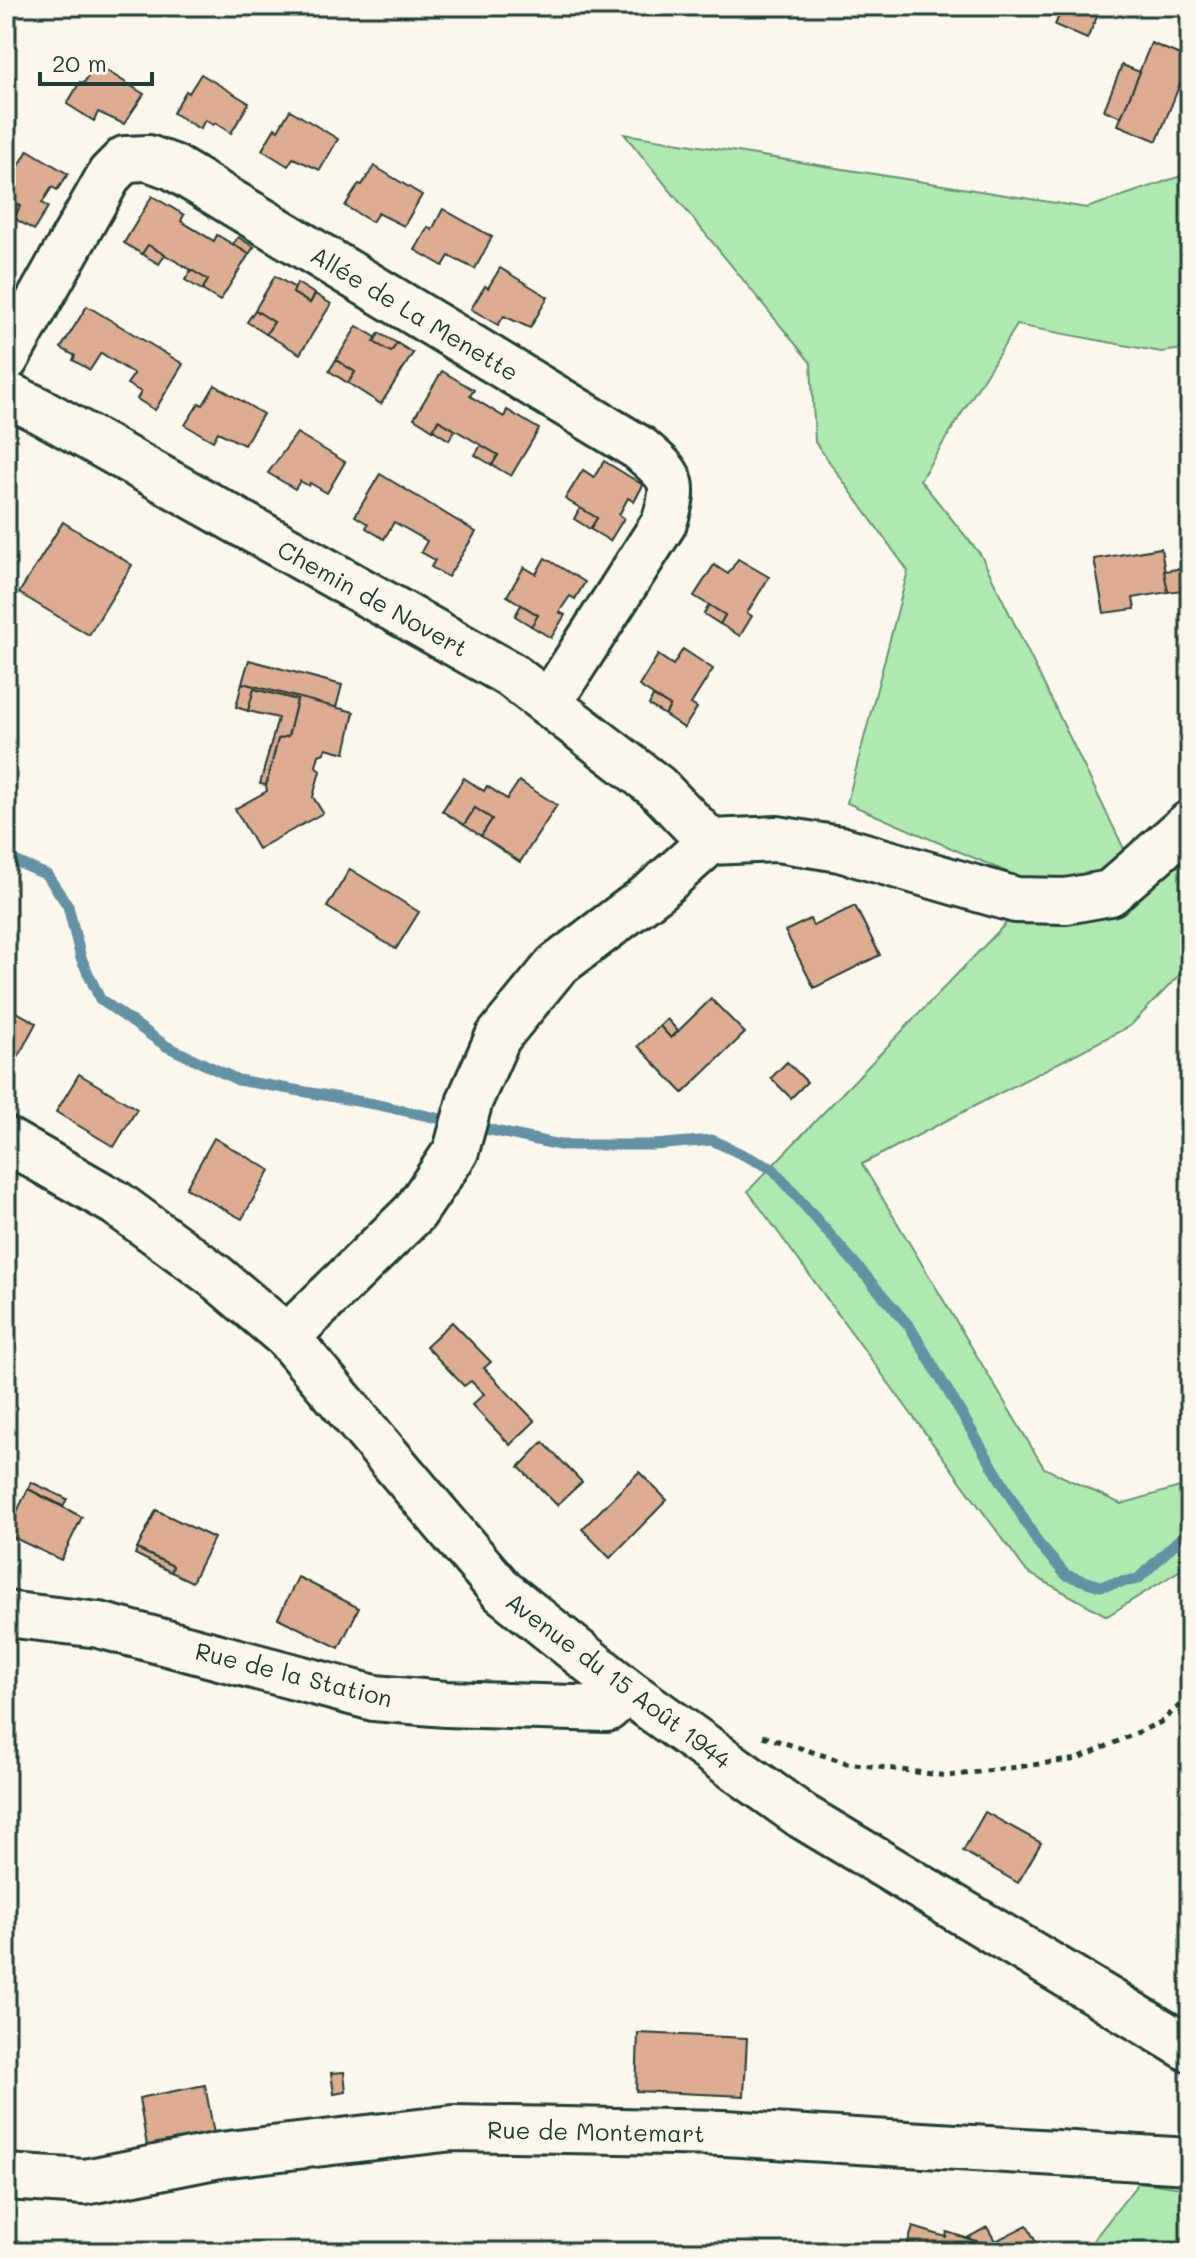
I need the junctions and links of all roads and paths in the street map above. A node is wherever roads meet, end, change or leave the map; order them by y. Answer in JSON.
{"nodes":[{"id":1,"x":6,"y":359,"type":"edge"},
{"id":2,"x":6,"y":394,"type":"edge"},
{"id":3,"x":549,"y":703,"type":"junction"},
{"id":4,"x":1190,"y":823,"type":"edge"},
{"id":5,"x":710,"y":842,"type":"junction"},
{"id":6,"x":6,"y":1140,"type":"edge"},
{"id":7,"x":287,"y":1337,"type":"junction"},
{"id":8,"x":6,"y":1614,"type":"edge"},
{"id":9,"x":627,"y":1691,"type":"junction"},
{"id":10,"x":1190,"y":1696,"type":"edge"},
{"id":11,"x":707,"y":1748,"type":"junction"},
{"id":12,"x":1190,"y":2049,"type":"edge"},
{"id":13,"x":1190,"y":2161,"type":"edge"},
{"id":14,"x":6,"y":2177,"type":"edge"}],
"edges":[{"from":1,"to":3,"type":"street","name":"Allée de La Menette"},
{"from":2,"to":3,"type":"street","name":"Chemin de Novert"},
{"from":3,"to":5,"type":"street","name":"Chemin de Novert"},
{"from":4,"to":5,"type":"street"},
{"from":5,"to":7,"type":"street"},
{"from":6,"to":7,"type":"street","name":"Avenue du 15 Août 1944"},
{"from":7,"to":9,"type":"street","name":"Avenue du 15 Août 1944"},
{"from":8,"to":9,"type":"street","name":"Rue de la Station"},
{"from":9,"to":11,"type":"street","name":"Avenue du 15 Août 1944"},
{"from":10,"to":11,"type":"path"},
{"from":11,"to":12,"type":"street","name":"Avenue du 15 Août 1944"},
{"from":13,"to":14,"type":"street","name":"Rue de Montemart"}]}
